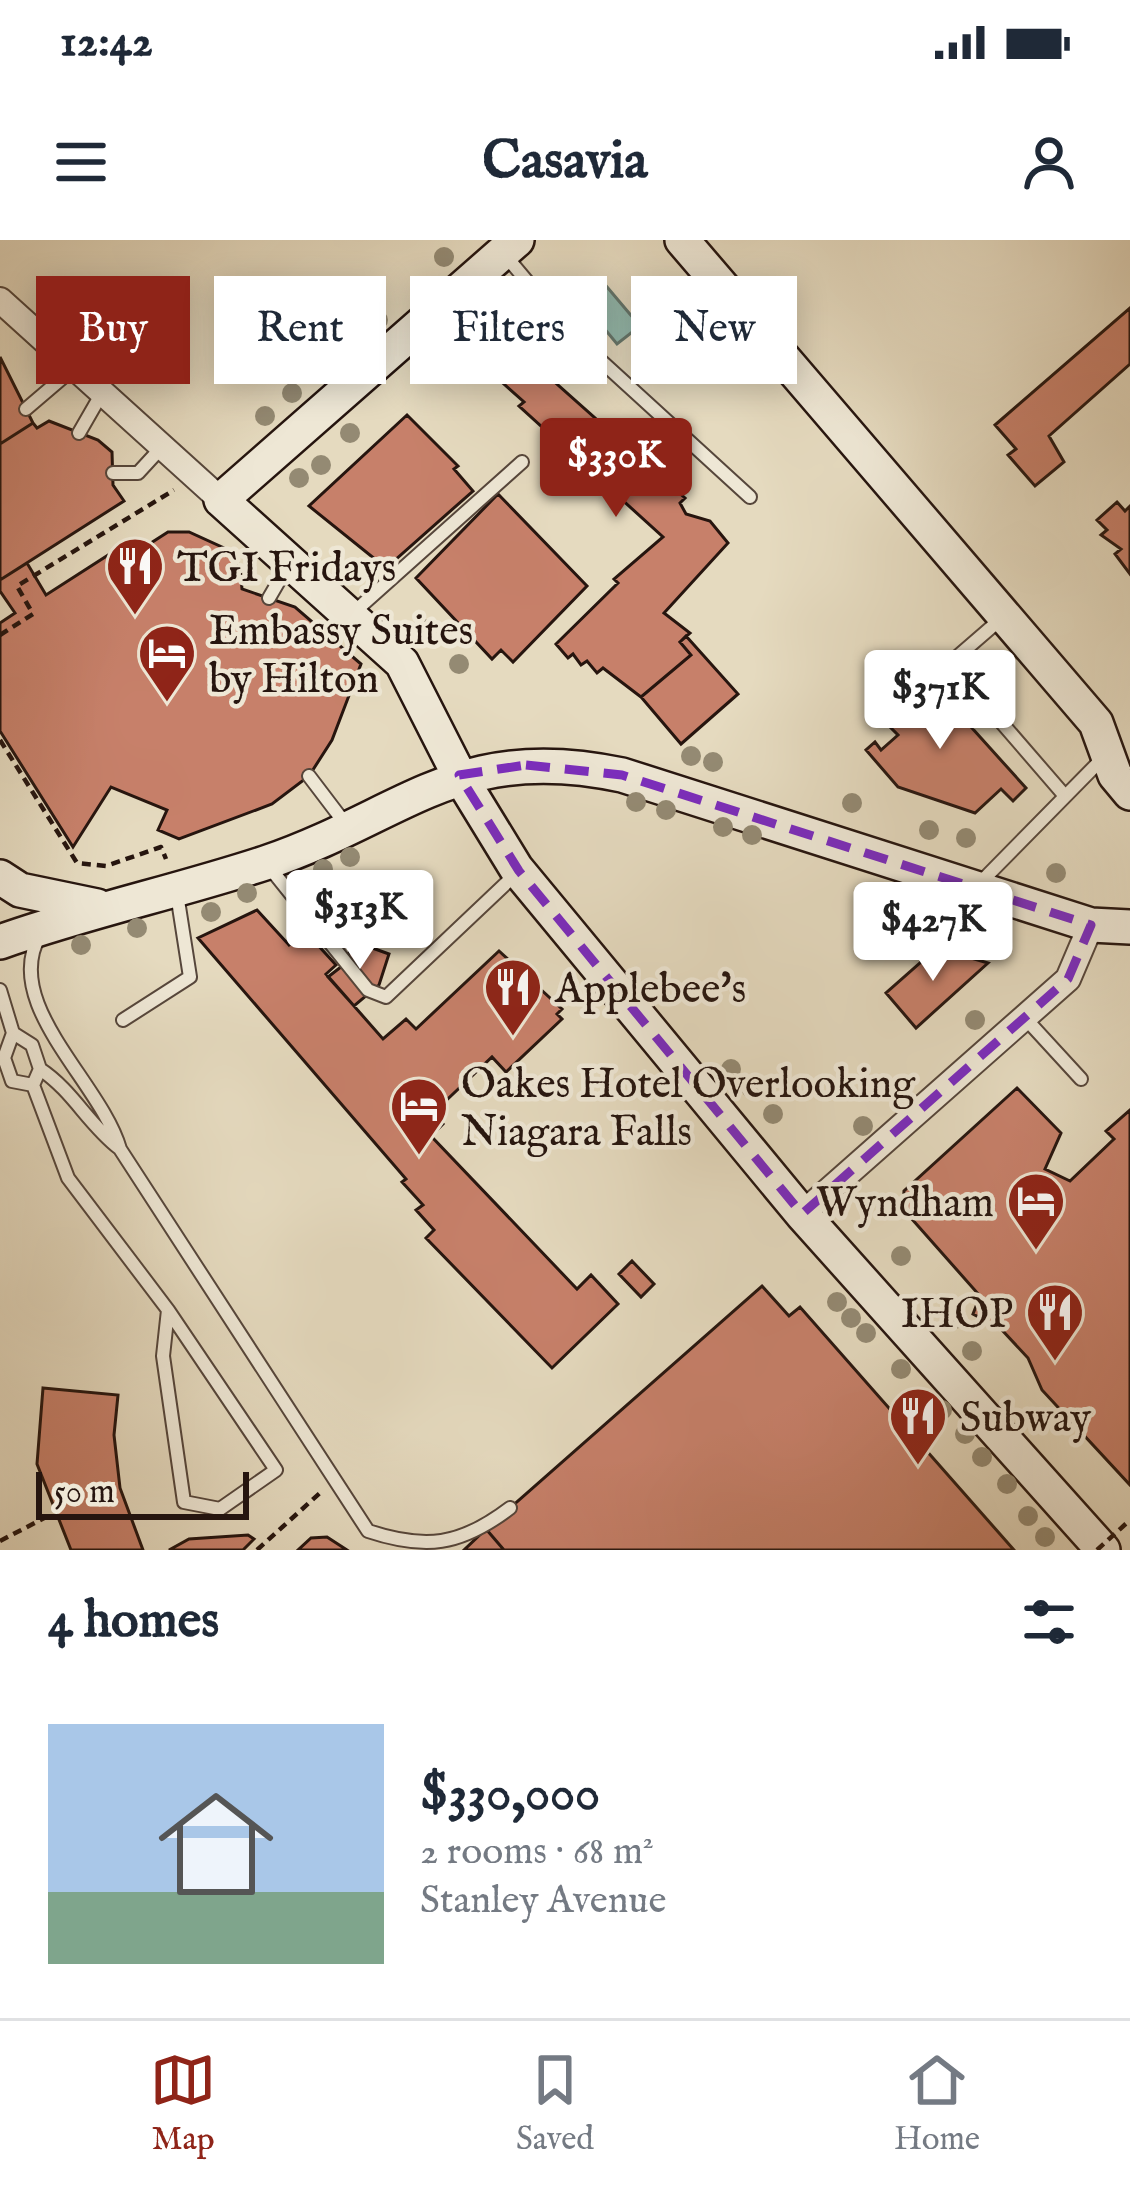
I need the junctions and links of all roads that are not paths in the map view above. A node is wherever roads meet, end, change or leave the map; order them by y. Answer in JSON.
{"nodes":[{"id":1,"x":682,"y":240,"type":"edge"},
{"id":2,"x":510,"y":246,"type":"edge"},
{"id":3,"x":530,"y":276,"type":"edge"},
{"id":4,"x":0,"y":300,"type":"edge"},
{"id":5,"x":36,"y":333,"type":"edge"},
{"id":6,"x":607,"y":366,"type":"edge"},
{"id":7,"x":55,"y":384,"type":"edge"},
{"id":8,"x":92,"y":384,"type":"edge"},
{"id":9,"x":102,"y":393,"type":"junction"},
{"id":10,"x":26,"y":409,"type":"dead end"},
{"id":11,"x":80,"y":433,"type":"dead end"},
{"id":12,"x":161,"y":448,"type":"junction"},
{"id":13,"x":522,"y":462,"type":"dead end"},
{"id":14,"x":113,"y":473,"type":"dead end"},
{"id":15,"x":750,"y":497,"type":"dead end"},
{"id":16,"x":221,"y":500,"type":"junction"},
{"id":17,"x":290,"y":560,"type":"junction"},
{"id":18,"x":269,"y":598,"type":"dead end"},
{"id":19,"x":352,"y":614,"type":"junction"},
{"id":20,"x":1005,"y":616,"type":"junction"},
{"id":21,"x":1111,"y":739,"type":"edge"},
{"id":22,"x":459,"y":775,"type":"junction"},
{"id":23,"x":309,"y":776,"type":"dead end"},
{"id":24,"x":1130,"y":793,"type":"edge"},
{"id":25,"x":1065,"y":796,"type":"junction"},
{"id":26,"x":347,"y":826,"type":"junction"},
{"id":27,"x":265,"y":862,"type":"junction"},
{"id":28,"x":519,"y":871,"type":"junction"},
{"id":29,"x":0,"y":877,"type":"edge"},
{"id":30,"x":978,"y":885,"type":"junction"},
{"id":31,"x":176,"y":887,"type":"junction"},
{"id":32,"x":105,"y":908,"type":"junction"},
{"id":33,"x":1091,"y":925,"type":"junction"},
{"id":34,"x":46,"y":926,"type":"junction"},
{"id":35,"x":1130,"y":926,"type":"edge"},
{"id":36,"x":0,"y":942,"type":"edge"},
{"id":37,"x":0,"y":989,"type":"edge"},
{"id":38,"x":1025,"y":1017,"type":"junction"},
{"id":39,"x":123,"y":1020,"type":"dead end"},
{"id":40,"x":14,"y":1034,"type":"junction"},
{"id":41,"x":40,"y":1070,"type":"junction"},
{"id":42,"x":1081,"y":1079,"type":"dead end"},
{"id":43,"x":33,"y":1085,"type":"junction"},
{"id":44,"x":120,"y":1149,"type":"junction"},
{"id":45,"x":802,"y":1214,"type":"junction"},
{"id":46,"x":168,"y":1310,"type":"junction"},
{"id":47,"x":509,"y":1508,"type":"dead end"},
{"id":48,"x":1100,"y":1550,"type":"edge"}],
"edges":[{"from":1,"to":20,"type":"main road"},
{"from":2,"to":3,"type":"lane"},
{"from":2,"to":16,"type":"main road"},
{"from":4,"to":5,"type":"street"},
{"from":6,"to":15,"type":"lane"},
{"from":7,"to":10,"type":"lane"},
{"from":8,"to":9,"type":"street"},
{"from":9,"to":11,"type":"lane"},
{"from":9,"to":12,"type":"street"},
{"from":12,"to":14,"type":"lane"},
{"from":12,"to":16,"type":"street"},
{"from":13,"to":19,"type":"lane"},
{"from":16,"to":17,"type":"main road"},
{"from":17,"to":18,"type":"lane"},
{"from":17,"to":19,"type":"main road"},
{"from":19,"to":22,"type":"main road"},
{"from":20,"to":21,"type":"main road"},
{"from":20,"to":25,"type":"lane"},
{"from":21,"to":24,"type":"main road"},
{"from":21,"to":25,"type":"lane"},
{"from":22,"to":26,"type":"main road"},
{"from":22,"to":28,"type":"main road"},
{"from":22,"to":30,"type":"main road"},
{"from":23,"to":26,"type":"lane"},
{"from":25,"to":30,"type":"lane"},
{"from":26,"to":27,"type":"main road"},
{"from":27,"to":28,"type":"lane"},
{"from":27,"to":31,"type":"main road"},
{"from":28,"to":45,"type":"main road"},
{"from":29,"to":32,"type":"main road"},
{"from":30,"to":33,"type":"main road"},
{"from":31,"to":32,"type":"main road"},
{"from":31,"to":39,"type":"lane"},
{"from":32,"to":34,"type":"main road"},
{"from":33,"to":35,"type":"main road"},
{"from":33,"to":38,"type":"street"},
{"from":34,"to":36,"type":"main road"},
{"from":34,"to":44,"type":"lane"},
{"from":37,"to":40,"type":"lane"},
{"from":38,"to":42,"type":"lane"},
{"from":38,"to":45,"type":"street"},
{"from":40,"to":41,"type":"lane"},
{"from":40,"to":43,"type":"lane"},
{"from":41,"to":43,"type":"lane"},
{"from":41,"to":44,"type":"lane"},
{"from":43,"to":46,"type":"lane"},
{"from":44,"to":47,"type":"lane"},
{"from":45,"to":48,"type":"main road"},
{"from":46,"to":46,"type":"lane"}]}
